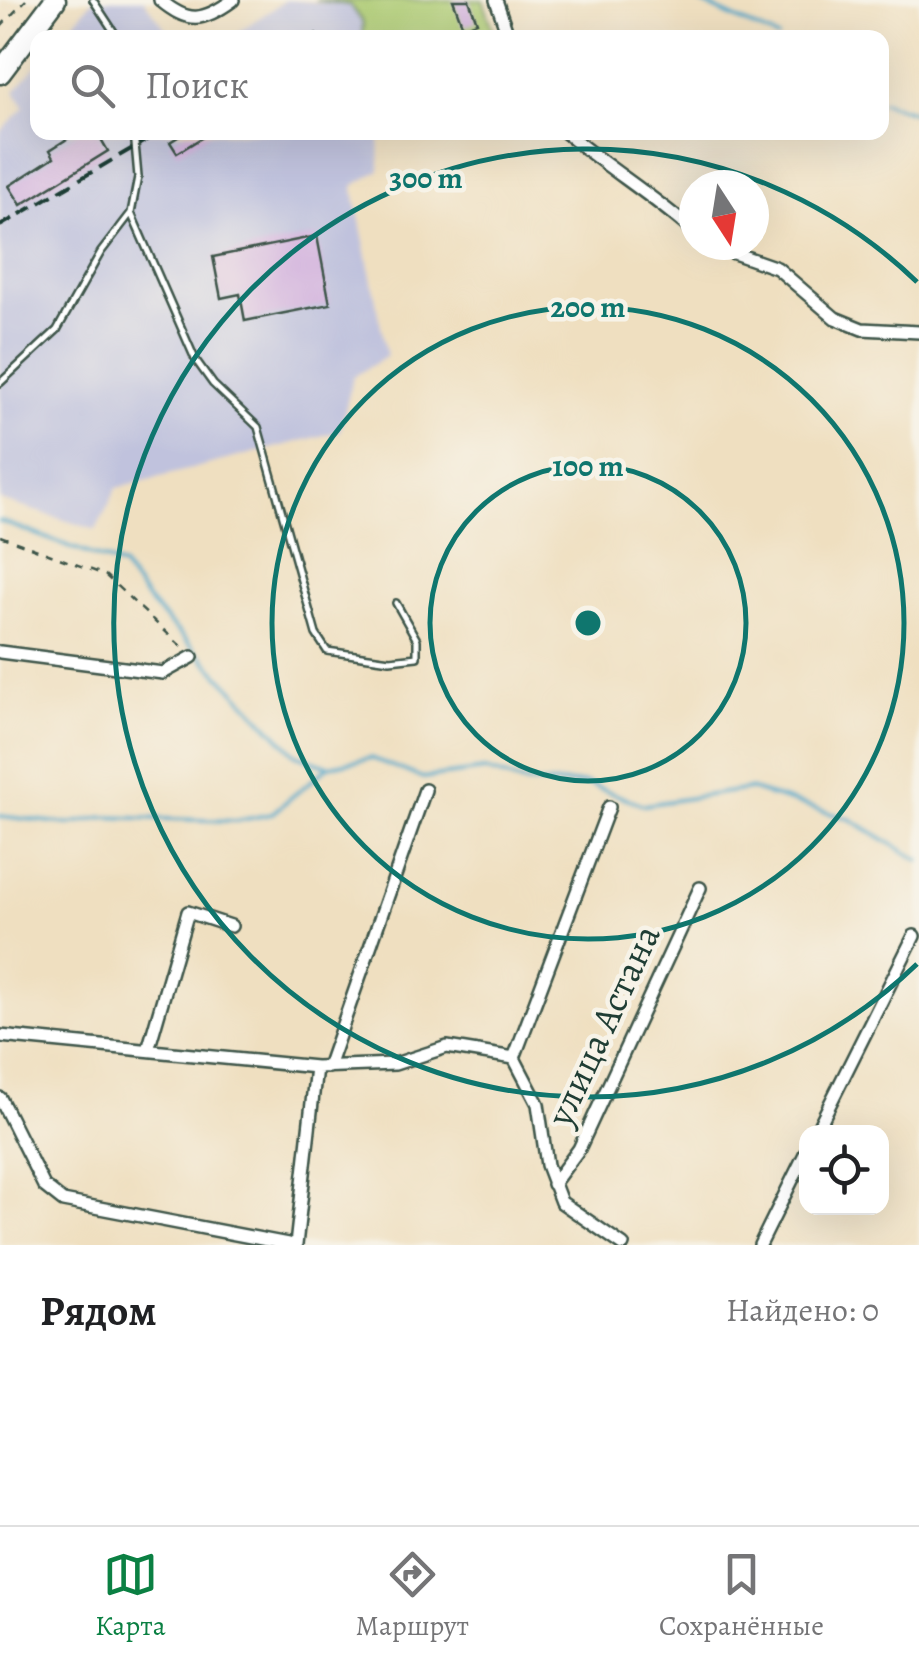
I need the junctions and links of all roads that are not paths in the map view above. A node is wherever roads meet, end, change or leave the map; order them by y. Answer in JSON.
{"nodes":[{"id":1,"x":55,"y":0,"type":"edge"},
{"id":2,"x":92,"y":0,"type":"edge"},
{"id":3,"x":160,"y":0,"type":"edge"},
{"id":4,"x":233,"y":0,"type":"edge"},
{"id":5,"x":496,"y":0,"type":"edge"},
{"id":6,"x":32,"y":30,"type":"edge"},
{"id":7,"x":113,"y":30,"type":"edge"},
{"id":8,"x":505,"y":30,"type":"edge"},
{"id":9,"x":30,"y":33,"type":"edge"},
{"id":10,"x":0,"y":73,"type":"edge"},
{"id":11,"x":135,"y":140,"type":"edge"},
{"id":12,"x":574,"y":140,"type":"edge"},
{"id":13,"x":131,"y":213,"type":"junction"},
{"id":14,"x":679,"y":218,"type":"edge"},
{"id":15,"x":755,"y":260,"type":"edge"},
{"id":16,"x":919,"y":332,"type":"edge"},
{"id":17,"x":0,"y":383,"type":"edge"},
{"id":18,"x":396,"y":603,"type":"dead end"},
{"id":19,"x":0,"y":652,"type":"edge"},
{"id":20,"x":192,"y":657,"type":"road end"},
{"id":21,"x":425,"y":790,"type":"dead end"},
{"id":22,"x":608,"y":807,"type":"dead end"},
{"id":23,"x":700,"y":888,"type":"dead end"},
{"id":24,"x":231,"y":926,"type":"dead end"},
{"id":25,"x":914,"y":936,"type":"dead end"},
{"id":26,"x":0,"y":1036,"type":"edge"},
{"id":27,"x":148,"y":1050,"type":"junction"},
{"id":28,"x":514,"y":1058,"type":"junction"},
{"id":29,"x":322,"y":1067,"type":"junction"},
{"id":30,"x":0,"y":1098,"type":"edge"},
{"id":31,"x":820,"y":1125,"type":"edge"},
{"id":32,"x":799,"y":1166,"type":"edge"},
{"id":33,"x":552,"y":1184,"type":"junction"},
{"id":34,"x":294,"y":1245,"type":"edge"},
{"id":35,"x":624,"y":1245,"type":"edge"},
{"id":36,"x":760,"y":1245,"type":"edge"}],
"edges":[{"from":1,"to":6,"type":"highway"},
{"from":2,"to":7,"type":"lane"},
{"from":3,"to":4,"type":"street"},
{"from":5,"to":8,"type":"street"},
{"from":9,"to":10,"type":"highway"},
{"from":11,"to":13,"type":"lane"},
{"from":12,"to":14,"type":"street"},
{"from":13,"to":17,"type":"lane"},
{"from":13,"to":18,"type":"lane"},
{"from":15,"to":16,"type":"street"},
{"from":19,"to":20,"type":"street"},
{"from":21,"to":29,"type":"street"},
{"from":22,"to":28,"type":"street","name":"улица Астана"},
{"from":23,"to":33,"type":"street","name":"улица Астана"},
{"from":24,"to":27,"type":"street"},
{"from":25,"to":31,"type":"street"},
{"from":26,"to":27,"type":"street","name":"улица Астана"},
{"from":27,"to":29,"type":"street","name":"улица Астана"},
{"from":28,"to":29,"type":"street","name":"улица Астана"},
{"from":28,"to":33,"type":"street","name":"улица Астана"},
{"from":29,"to":34,"type":"street"},
{"from":30,"to":34,"type":"street"},
{"from":32,"to":36,"type":"street"},
{"from":33,"to":35,"type":"street"}]}
